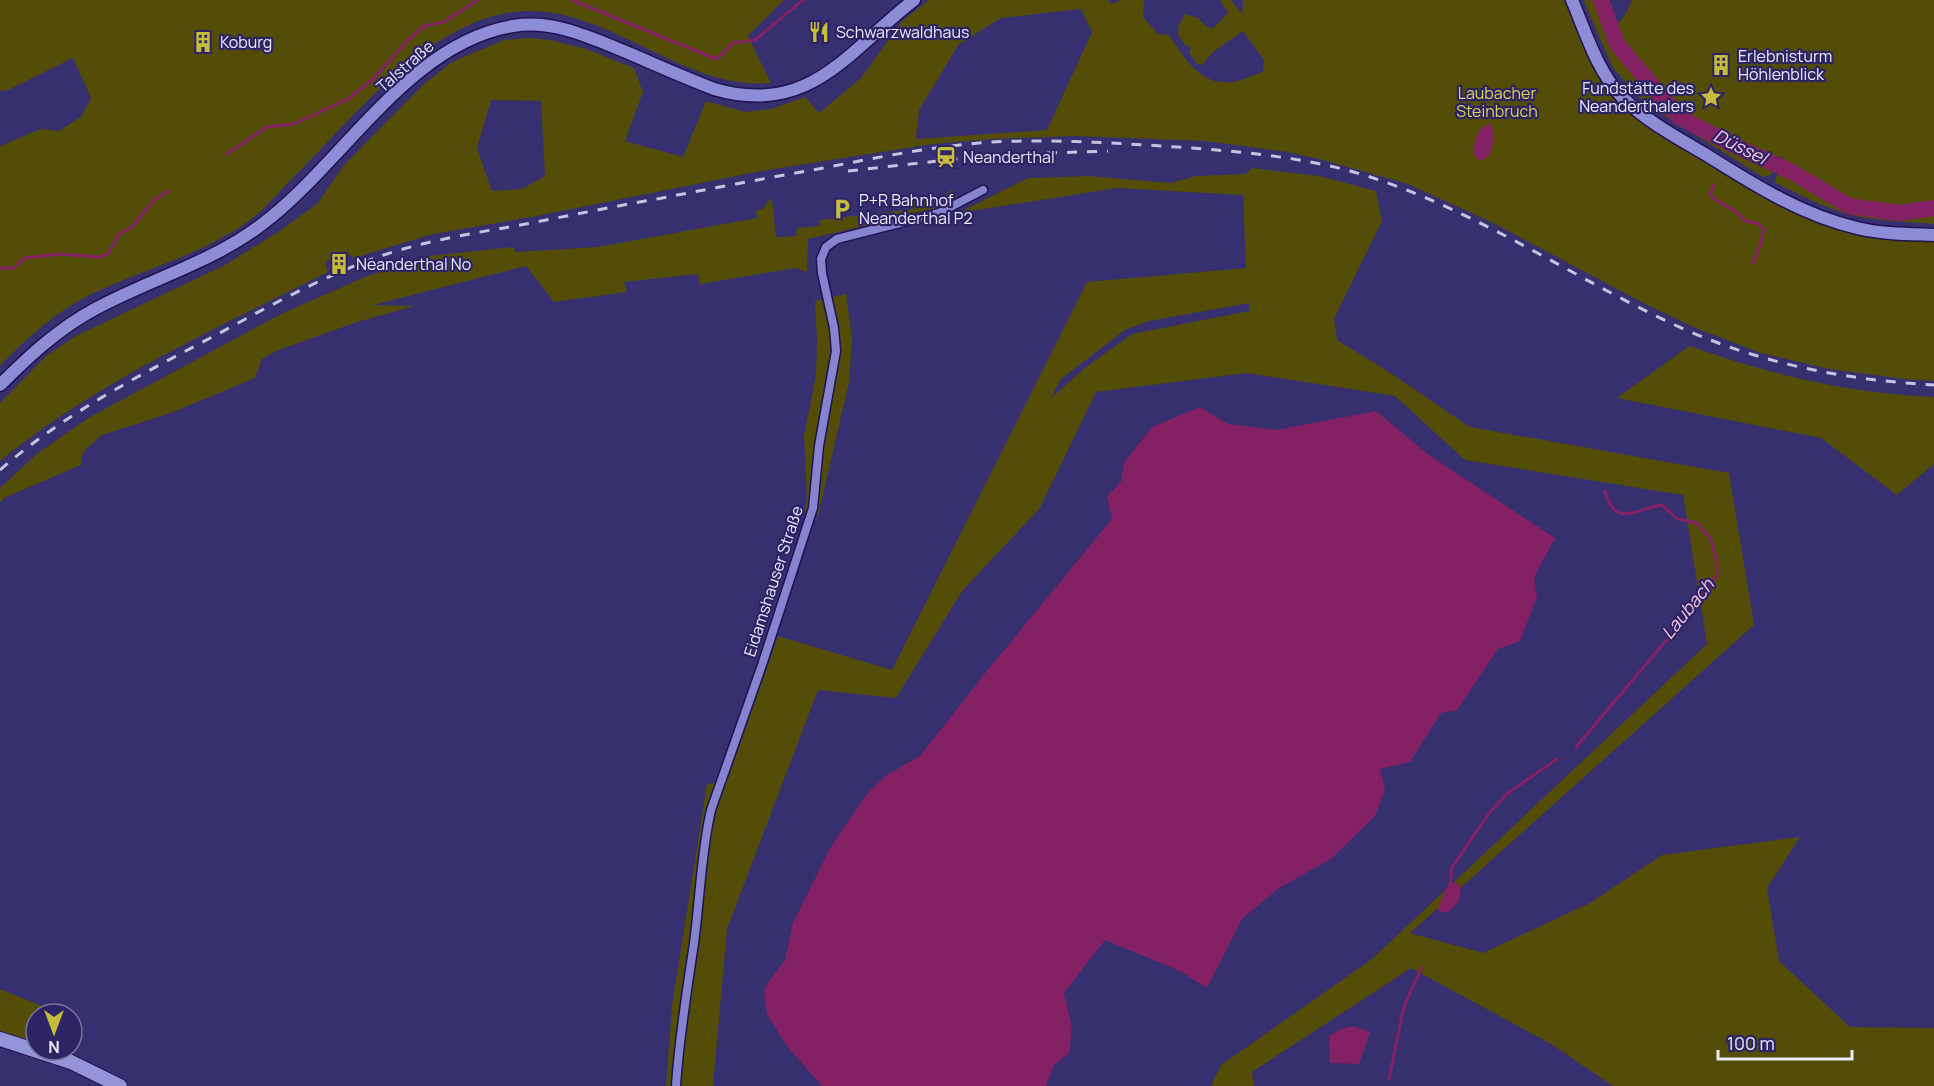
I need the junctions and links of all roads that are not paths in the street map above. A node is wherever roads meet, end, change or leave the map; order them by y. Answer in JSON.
{"nodes":[{"id":1,"x":914,"y":0,"type":"edge"},
{"id":2,"x":1572,"y":0,"type":"edge"},
{"id":3,"x":983,"y":190,"type":"dead end"},
{"id":4,"x":1934,"y":235,"type":"edge"},
{"id":5,"x":0,"y":386,"type":"edge"},
{"id":6,"x":0,"y":1039,"type":"edge"},
{"id":7,"x":120,"y":1086,"type":"edge"},
{"id":8,"x":676,"y":1086,"type":"edge"}],
"edges":[{"from":1,"to":5,"type":"main road","name":"Talstraße"},
{"from":2,"to":4,"type":"main road"},
{"from":3,"to":8,"type":"street","name":"Eidamshauser Straße"},
{"from":6,"to":7,"type":"main road"}]}
